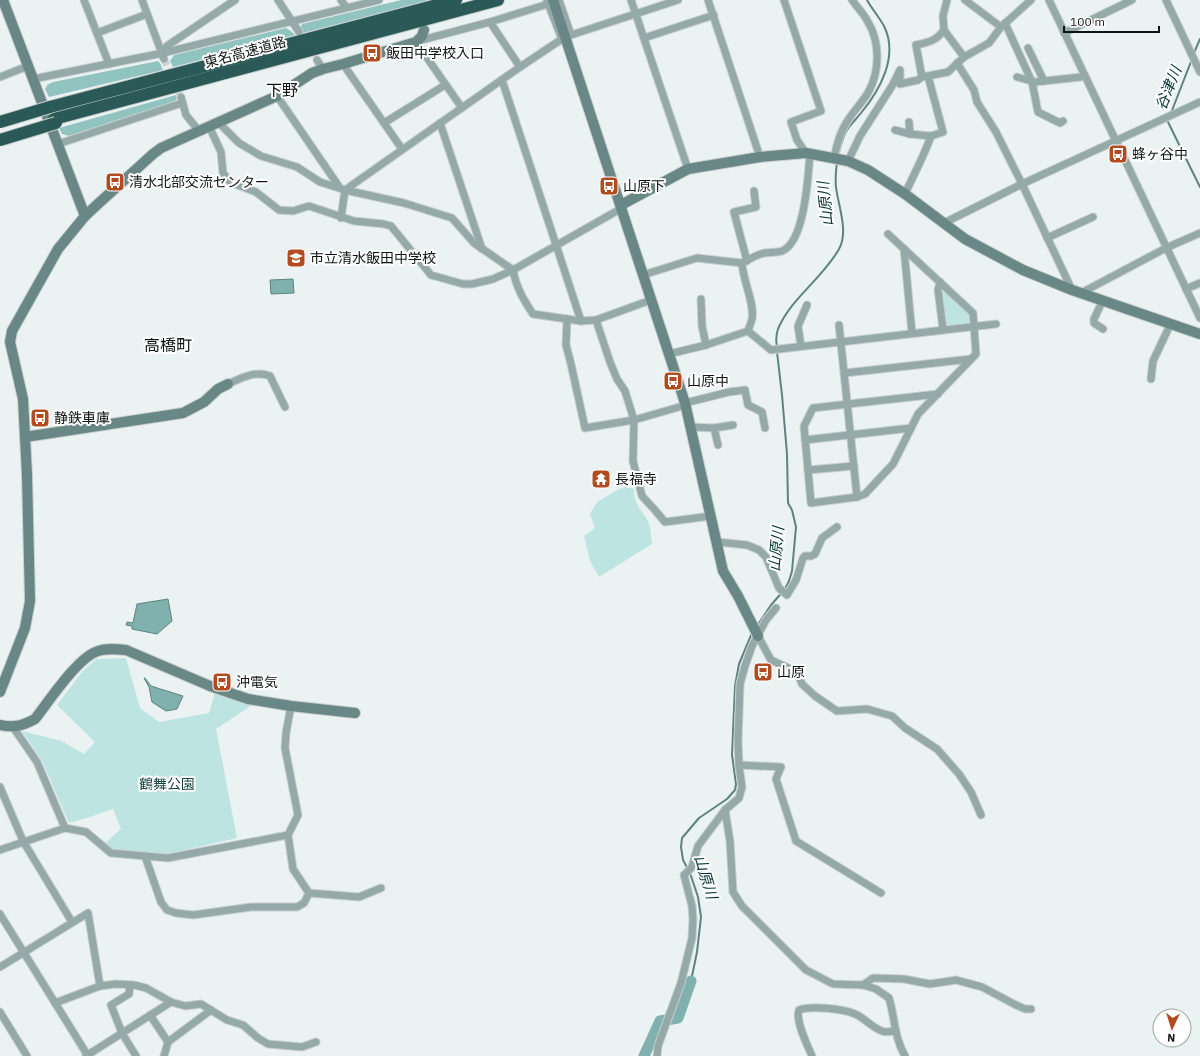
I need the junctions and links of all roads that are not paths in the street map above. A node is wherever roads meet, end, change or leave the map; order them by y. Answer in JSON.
{"nodes":[{"id":1,"x":3,"y":0,"type":"edge"},
{"id":2,"x":84,"y":0,"type":"edge"},
{"id":3,"x":142,"y":0,"type":"edge"},
{"id":4,"x":235,"y":0,"type":"edge"},
{"id":5,"x":278,"y":0,"type":"edge"},
{"id":6,"x":342,"y":0,"type":"edge"},
{"id":7,"x":379,"y":0,"type":"edge"},
{"id":8,"x":456,"y":0,"type":"edge"},
{"id":9,"x":498,"y":0,"type":"edge"},
{"id":10,"x":559,"y":0,"type":"edge"},
{"id":11,"x":631,"y":0,"type":"edge"},
{"id":12,"x":678,"y":0,"type":"edge"},
{"id":13,"x":708,"y":0,"type":"edge"},
{"id":14,"x":784,"y":0,"type":"edge"},
{"id":15,"x":852,"y":0,"type":"edge"},
{"id":16,"x":947,"y":0,"type":"edge"},
{"id":17,"x":965,"y":0,"type":"edge"},
{"id":18,"x":1031,"y":0,"type":"edge"},
{"id":19,"x":1049,"y":0,"type":"edge"},
{"id":20,"x":1132,"y":0,"type":"edge"},
{"id":21,"x":1166,"y":0,"type":"edge"},
{"id":22,"x":549,"y":1,"type":"edge"},
{"id":23,"x":346,"y":7,"type":"junction"},
{"id":24,"x":3,"y":12,"type":"edge"},
{"id":25,"x":147,"y":14,"type":"junction"},
{"id":26,"x":636,"y":14,"type":"junction"},
{"id":27,"x":714,"y":15,"type":"junction"},
{"id":28,"x":293,"y":21,"type":"junction"},
{"id":29,"x":490,"y":22,"type":"junction"},
{"id":30,"x":1003,"y":25,"type":"junction"},
{"id":31,"x":424,"y":30,"type":"dead end"},
{"id":32,"x":944,"y":30,"type":"junction"},
{"id":33,"x":300,"y":32,"type":"dead end"},
{"id":34,"x":97,"y":33,"type":"junction"},
{"id":35,"x":1064,"y":33,"type":"junction"},
{"id":36,"x":566,"y":37,"type":"junction"},
{"id":37,"x":644,"y":38,"type":"junction"},
{"id":38,"x":417,"y":42,"type":"junction"},
{"id":39,"x":1028,"y":48,"type":"dead end"},
{"id":40,"x":163,"y":56,"type":"junction"},
{"id":41,"x":964,"y":57,"type":"junction"},
{"id":42,"x":317,"y":60,"type":"dead end"},
{"id":43,"x":957,"y":63,"type":"junction"},
{"id":44,"x":109,"y":64,"type":"junction"},
{"id":45,"x":343,"y":64,"type":"junction"},
{"id":46,"x":28,"y":66,"type":"junction"},
{"id":47,"x":520,"y":67,"type":"junction"},
{"id":48,"x":323,"y":69,"type":"junction"},
{"id":49,"x":1200,"y":72,"type":"edge"},
{"id":50,"x":1084,"y":75,"type":"junction"},
{"id":51,"x":925,"y":76,"type":"junction"},
{"id":52,"x":0,"y":77,"type":"edge"},
{"id":53,"x":1017,"y":77,"type":"dead end"},
{"id":54,"x":33,"y":79,"type":"junction"},
{"id":55,"x":502,"y":80,"type":"junction"},
{"id":56,"x":1044,"y":81,"type":"junction"},
{"id":57,"x":1032,"y":82,"type":"junction"},
{"id":58,"x":445,"y":85,"type":"junction"},
{"id":59,"x":277,"y":96,"type":"junction"},
{"id":60,"x":1200,"y":102,"type":"edge"},
{"id":61,"x":462,"y":108,"type":"junction"},
{"id":62,"x":55,"y":121,"type":"junction"},
{"id":63,"x":1063,"y":121,"type":"dead end"},
{"id":64,"x":0,"y":122,"type":"edge"},
{"id":65,"x":909,"y":122,"type":"dead end"},
{"id":66,"x":384,"y":123,"type":"junction"},
{"id":67,"x":440,"y":123,"type":"junction"},
{"id":68,"x":213,"y":124,"type":"junction"},
{"id":69,"x":895,"y":130,"type":"dead end"},
{"id":70,"x":199,"y":131,"type":"junction"},
{"id":71,"x":910,"y":134,"type":"junction"},
{"id":72,"x":0,"y":135,"type":"edge"},
{"id":73,"x":931,"y":136,"type":"junction"},
{"id":74,"x":0,"y":140,"type":"edge"},
{"id":75,"x":1116,"y":141,"type":"junction"},
{"id":76,"x":58,"y":144,"type":"junction"},
{"id":77,"x":402,"y":149,"type":"junction"},
{"id":78,"x":808,"y":154,"type":"junction"},
{"id":79,"x":760,"y":158,"type":"junction"},
{"id":80,"x":834,"y":159,"type":"junction"},
{"id":81,"x":848,"y":162,"type":"junction"},
{"id":82,"x":688,"y":169,"type":"junction"},
{"id":83,"x":1022,"y":184,"type":"junction"},
{"id":84,"x":343,"y":189,"type":"junction"},
{"id":85,"x":754,"y":191,"type":"dead end"},
{"id":86,"x":906,"y":194,"type":"junction"},
{"id":87,"x":622,"y":206,"type":"junction"},
{"id":88,"x":86,"y":216,"type":"junction"},
{"id":89,"x":1092,"y":217,"type":"dead end"},
{"id":90,"x":341,"y":218,"type":"junction"},
{"id":91,"x":944,"y":223,"type":"junction"},
{"id":92,"x":1200,"y":233,"type":"edge"},
{"id":93,"x":888,"y":234,"type":"dead end"},
{"id":94,"x":1047,"y":238,"type":"junction"},
{"id":95,"x":556,"y":246,"type":"junction"},
{"id":96,"x":1166,"y":248,"type":"junction"},
{"id":97,"x":482,"y":249,"type":"junction"},
{"id":98,"x":904,"y":249,"type":"junction"},
{"id":99,"x":744,"y":262,"type":"junction"},
{"id":100,"x":513,"y":270,"type":"junction"},
{"id":101,"x":644,"y":275,"type":"junction"},
{"id":102,"x":940,"y":282,"type":"junction"},
{"id":103,"x":1200,"y":283,"type":"edge"},
{"id":104,"x":1186,"y":289,"type":"junction"},
{"id":105,"x":1076,"y":291,"type":"junction"},
{"id":106,"x":701,"y":299,"type":"dead end"},
{"id":107,"x":652,"y":300,"type":"junction"},
{"id":108,"x":1103,"y":300,"type":"junction"},
{"id":109,"x":807,"y":305,"type":"dead end"},
{"id":110,"x":1200,"y":318,"type":"edge"},
{"id":111,"x":567,"y":319,"type":"junction"},
{"id":112,"x":596,"y":320,"type":"junction"},
{"id":113,"x":581,"y":322,"type":"junction"},
{"id":114,"x":1171,"y":323,"type":"junction"},
{"id":115,"x":996,"y":324,"type":"dead end"},
{"id":116,"x":839,"y":325,"type":"dead end"},
{"id":117,"x":974,"y":326,"type":"junction"},
{"id":118,"x":944,"y":329,"type":"junction"},
{"id":119,"x":1103,"y":329,"type":"dead end"},
{"id":120,"x":748,"y":331,"type":"junction"},
{"id":121,"x":912,"y":333,"type":"junction"},
{"id":122,"x":1200,"y":334,"type":"edge"},
{"id":123,"x":841,"y":341,"type":"junction"},
{"id":124,"x":706,"y":345,"type":"junction"},
{"id":125,"x":801,"y":346,"type":"junction"},
{"id":126,"x":669,"y":354,"type":"junction"},
{"id":127,"x":971,"y":359,"type":"junction"},
{"id":128,"x":844,"y":374,"type":"junction"},
{"id":129,"x":1150,"y":379,"type":"dead end"},
{"id":130,"x":228,"y":384,"type":"joint"},
{"id":131,"x":938,"y":394,"type":"junction"},
{"id":132,"x":686,"y":404,"type":"junction"},
{"id":133,"x":848,"y":404,"type":"junction"},
{"id":134,"x":285,"y":407,"type":"dead end"},
{"id":135,"x":634,"y":420,"type":"junction"},
{"id":136,"x":733,"y":425,"type":"dead end"},
{"id":137,"x":691,"y":427,"type":"junction"},
{"id":138,"x":714,"y":428,"type":"junction"},
{"id":139,"x":765,"y":428,"type":"dead end"},
{"id":140,"x":911,"y":428,"type":"junction"},
{"id":141,"x":851,"y":434,"type":"junction"},
{"id":142,"x":25,"y":437,"type":"junction"},
{"id":143,"x":805,"y":440,"type":"junction"},
{"id":144,"x":718,"y":445,"type":"dead end"},
{"id":145,"x":854,"y":466,"type":"junction"},
{"id":146,"x":808,"y":470,"type":"junction"},
{"id":147,"x":857,"y":497,"type":"junction"},
{"id":148,"x":711,"y":516,"type":"junction"},
{"id":149,"x":838,"y":527,"type":"dead end"},
{"id":150,"x":717,"y":542,"type":"junction"},
{"id":151,"x":776,"y":608,"type":"dead end"},
{"id":152,"x":758,"y":636,"type":"junction"},
{"id":153,"x":0,"y":692,"type":"edge"},
{"id":154,"x":291,"y":706,"type":"junction"},
{"id":155,"x":355,"y":713,"type":"dead end"},
{"id":156,"x":0,"y":725,"type":"edge"},
{"id":157,"x":13,"y":727,"type":"junction"},
{"id":158,"x":739,"y":765,"type":"junction"},
{"id":159,"x":0,"y":787,"type":"edge"},
{"id":160,"x":725,"y":810,"type":"junction"},
{"id":161,"x":981,"y":815,"type":"dead end"},
{"id":162,"x":65,"y":828,"type":"junction"},
{"id":163,"x":288,"y":835,"type":"junction"},
{"id":164,"x":23,"y":841,"type":"junction"},
{"id":165,"x":0,"y":850,"type":"edge"},
{"id":166,"x":145,"y":856,"type":"junction"},
{"id":167,"x":381,"y":888,"type":"dead end"},
{"id":168,"x":309,"y":893,"type":"junction"},
{"id":169,"x":881,"y":893,"type":"dead end"},
{"id":170,"x":0,"y":914,"type":"edge"},
{"id":171,"x":72,"y":922,"type":"junction"},
{"id":172,"x":24,"y":952,"type":"junction"},
{"id":173,"x":0,"y":967,"type":"edge"},
{"id":174,"x":130,"y":985,"type":"junction"},
{"id":175,"x":863,"y":985,"type":"junction"},
{"id":176,"x":100,"y":986,"type":"junction"},
{"id":177,"x":171,"y":1002,"type":"junction"},
{"id":178,"x":55,"y":1003,"type":"junction"},
{"id":179,"x":1031,"y":1009,"type":"dead end"},
{"id":180,"x":210,"y":1010,"type":"junction"},
{"id":181,"x":0,"y":1012,"type":"edge"},
{"id":182,"x":150,"y":1015,"type":"junction"},
{"id":183,"x":895,"y":1031,"type":"junction"},
{"id":184,"x":122,"y":1033,"type":"junction"},
{"id":185,"x":168,"y":1042,"type":"junction"},
{"id":186,"x":316,"y":1042,"type":"dead end"},
{"id":187,"x":27,"y":1056,"type":"edge"},
{"id":188,"x":87,"y":1056,"type":"edge"},
{"id":189,"x":136,"y":1056,"type":"edge"},
{"id":190,"x":164,"y":1056,"type":"edge"},
{"id":191,"x":657,"y":1056,"type":"edge"},
{"id":192,"x":812,"y":1056,"type":"edge"},
{"id":193,"x":905,"y":1056,"type":"edge"}],
"edges":[{"from":1,"to":24,"type":"street"},
{"from":2,"to":34,"type":"street"},
{"from":3,"to":25,"type":"street"},
{"from":4,"to":40,"type":"street"},
{"from":5,"to":28,"type":"street"},
{"from":6,"to":23,"type":"street"},
{"from":7,"to":23,"type":"street"},
{"from":8,"to":64,"type":"highway","name":"東名高速道路","bridge":true},
{"from":9,"to":62,"type":"highway","name":"東名高速道路"},
{"from":10,"to":36,"type":"street"},
{"from":11,"to":26,"type":"street"},
{"from":12,"to":26,"type":"street"},
{"from":13,"to":27,"type":"street"},
{"from":14,"to":78,"type":"street"},
{"from":15,"to":80,"type":"street"},
{"from":16,"to":32,"type":"street"},
{"from":17,"to":30,"type":"street"},
{"from":18,"to":30,"type":"street"},
{"from":19,"to":35,"type":"street"},
{"from":20,"to":35,"type":"street"},
{"from":21,"to":49,"type":"street"},
{"from":22,"to":29,"type":"street"},
{"from":22,"to":36,"type":"street"},
{"from":23,"to":28,"type":"street"},
{"from":24,"to":46,"type":"street"},
{"from":25,"to":34,"type":"street"},
{"from":25,"to":40,"type":"street"},
{"from":26,"to":36,"type":"street"},
{"from":26,"to":37,"type":"street"},
{"from":27,"to":37,"type":"street"},
{"from":27,"to":79,"type":"street"},
{"from":28,"to":33,"type":"street"},
{"from":28,"to":40,"type":"street"},
{"from":29,"to":38,"type":"street"},
{"from":29,"to":47,"type":"street"},
{"from":30,"to":41,"type":"street"},
{"from":30,"to":57,"type":"street"},
{"from":31,"to":38,"type":"street"},
{"from":32,"to":41,"type":"street"},
{"from":32,"to":51,"type":"street"},
{"from":34,"to":44,"type":"street"},
{"from":35,"to":50,"type":"street"},
{"from":36,"to":47,"type":"street"},
{"from":36,"to":87,"type":"street"},
{"from":37,"to":82,"type":"street"},
{"from":38,"to":45,"type":"street"},
{"from":38,"to":58,"type":"street"},
{"from":39,"to":56,"type":"street"},
{"from":40,"to":44,"type":"street"},
{"from":41,"to":43,"type":"street"},
{"from":42,"to":48,"type":"street"},
{"from":43,"to":51,"type":"street"},
{"from":43,"to":83,"type":"street"},
{"from":44,"to":54,"type":"street"},
{"from":45,"to":48,"type":"street"},
{"from":45,"to":66,"type":"street"},
{"from":46,"to":52,"type":"street"},
{"from":46,"to":54,"type":"street"},
{"from":47,"to":55,"type":"street"},
{"from":48,"to":59,"type":"street"},
{"from":50,"to":56,"type":"street"},
{"from":50,"to":75,"type":"street"},
{"from":51,"to":73,"type":"street"},
{"from":51,"to":81,"type":"street"},
{"from":53,"to":57,"type":"street"},
{"from":54,"to":76,"type":"street"},
{"from":55,"to":61,"type":"street"},
{"from":55,"to":95,"type":"street"},
{"from":56,"to":57,"type":"street"},
{"from":57,"to":63,"type":"street"},
{"from":58,"to":61,"type":"street"},
{"from":58,"to":66,"type":"street"},
{"from":59,"to":68,"type":"street"},
{"from":59,"to":84,"type":"street"},
{"from":60,"to":75,"type":"street"},
{"from":61,"to":67,"type":"street"},
{"from":62,"to":72,"type":"highway","name":"東名高速道路"},
{"from":62,"to":74,"type":"highway","bridge":true},
{"from":65,"to":71,"type":"street"},
{"from":66,"to":77,"type":"street"},
{"from":67,"to":77,"type":"street"},
{"from":67,"to":97,"type":"street"},
{"from":68,"to":70,"type":"street"},
{"from":68,"to":84,"type":"street"},
{"from":68,"to":90,"type":"street"},
{"from":69,"to":71,"type":"street"},
{"from":70,"to":76,"type":"street"},
{"from":70,"to":88,"type":"street"},
{"from":71,"to":73,"type":"street"},
{"from":73,"to":86,"type":"street"},
{"from":75,"to":83,"type":"street"},
{"from":75,"to":96,"type":"street"},
{"from":76,"to":88,"type":"street"},
{"from":77,"to":84,"type":"street"},
{"from":78,"to":79,"type":"street"},
{"from":78,"to":80,"type":"street"},
{"from":78,"to":99,"type":"street"},
{"from":79,"to":82,"type":"street"},
{"from":80,"to":81,"type":"street"},
{"from":81,"to":86,"type":"street"},
{"from":82,"to":87,"type":"street"},
{"from":83,"to":91,"type":"street"},
{"from":83,"to":94,"type":"street"},
{"from":84,"to":90,"type":"street"},
{"from":84,"to":97,"type":"street"},
{"from":85,"to":99,"type":"street"},
{"from":86,"to":91,"type":"street"},
{"from":87,"to":95,"type":"street"},
{"from":87,"to":101,"type":"street"},
{"from":88,"to":142,"type":"street"},
{"from":89,"to":94,"type":"street"},
{"from":90,"to":100,"type":"street"},
{"from":91,"to":105,"type":"street"},
{"from":92,"to":96,"type":"street"},
{"from":93,"to":98,"type":"street"},
{"from":94,"to":105,"type":"street"},
{"from":95,"to":100,"type":"street"},
{"from":95,"to":113,"type":"street"},
{"from":96,"to":104,"type":"street"},
{"from":96,"to":105,"type":"street"},
{"from":97,"to":100,"type":"street"},
{"from":98,"to":102,"type":"street"},
{"from":98,"to":121,"type":"street"},
{"from":99,"to":101,"type":"street"},
{"from":99,"to":120,"type":"street"},
{"from":100,"to":111,"type":"street"},
{"from":101,"to":107,"type":"street"},
{"from":102,"to":117,"type":"street"},
{"from":102,"to":118,"type":"street"},
{"from":103,"to":104,"type":"street"},
{"from":104,"to":110,"type":"street"},
{"from":105,"to":108,"type":"street"},
{"from":106,"to":124,"type":"street"},
{"from":107,"to":112,"type":"street"},
{"from":107,"to":126,"type":"street"},
{"from":108,"to":114,"type":"street"},
{"from":108,"to":119,"type":"street"},
{"from":109,"to":125,"type":"street"},
{"from":111,"to":113,"type":"street"},
{"from":111,"to":135,"type":"street"},
{"from":112,"to":113,"type":"street"},
{"from":112,"to":135,"type":"street"},
{"from":114,"to":122,"type":"street"},
{"from":114,"to":129,"type":"street"},
{"from":115,"to":117,"type":"street"},
{"from":116,"to":123,"type":"street"},
{"from":117,"to":118,"type":"street"},
{"from":117,"to":127,"type":"street"},
{"from":118,"to":121,"type":"street"},
{"from":120,"to":124,"type":"street"},
{"from":120,"to":125,"type":"street"},
{"from":121,"to":123,"type":"street"},
{"from":123,"to":125,"type":"street"},
{"from":123,"to":128,"type":"street"},
{"from":124,"to":126,"type":"street"},
{"from":126,"to":132,"type":"street"},
{"from":127,"to":128,"type":"street"},
{"from":127,"to":131,"type":"street"},
{"from":128,"to":133,"type":"street"},
{"from":130,"to":134,"type":"street"},
{"from":130,"to":142,"type":"street"},
{"from":131,"to":133,"type":"street"},
{"from":131,"to":140,"type":"street"},
{"from":132,"to":135,"type":"street"},
{"from":132,"to":137,"type":"street"},
{"from":132,"to":139,"type":"street"},
{"from":133,"to":141,"type":"street"},
{"from":133,"to":143,"type":"street"},
{"from":135,"to":148,"type":"street"},
{"from":136,"to":138,"type":"street"},
{"from":137,"to":138,"type":"street"},
{"from":137,"to":148,"type":"street"},
{"from":138,"to":144,"type":"street"},
{"from":140,"to":141,"type":"street"},
{"from":140,"to":147,"type":"street"},
{"from":141,"to":143,"type":"street"},
{"from":141,"to":145,"type":"street"},
{"from":142,"to":153,"type":"street"},
{"from":143,"to":146,"type":"street"},
{"from":145,"to":146,"type":"street"},
{"from":145,"to":147,"type":"street"},
{"from":146,"to":147,"type":"street"},
{"from":148,"to":150,"type":"street"},
{"from":149,"to":150,"type":"street"},
{"from":150,"to":152,"type":"street"},
{"from":151,"to":152,"type":"street"},
{"from":152,"to":158,"type":"street"},
{"from":152,"to":161,"type":"street"},
{"from":154,"to":155,"type":"street"},
{"from":154,"to":157,"type":"street"},
{"from":154,"to":163,"type":"street"},
{"from":156,"to":157,"type":"street"},
{"from":157,"to":162,"type":"street"},
{"from":158,"to":160,"type":"street"},
{"from":158,"to":169,"type":"street"},
{"from":159,"to":164,"type":"street"},
{"from":160,"to":175,"type":"street"},
{"from":160,"to":191,"type":"street"},
{"from":162,"to":164,"type":"street"},
{"from":162,"to":166,"type":"street"},
{"from":163,"to":166,"type":"street"},
{"from":163,"to":168,"type":"street"},
{"from":164,"to":165,"type":"street"},
{"from":164,"to":171,"type":"street"},
{"from":166,"to":168,"type":"street"},
{"from":167,"to":168,"type":"street"},
{"from":170,"to":172,"type":"street"},
{"from":171,"to":172,"type":"street"},
{"from":171,"to":176,"type":"street"},
{"from":172,"to":173,"type":"street"},
{"from":172,"to":178,"type":"street"},
{"from":174,"to":176,"type":"street"},
{"from":174,"to":177,"type":"street"},
{"from":174,"to":184,"type":"street"},
{"from":175,"to":179,"type":"street"},
{"from":175,"to":183,"type":"street"},
{"from":176,"to":178,"type":"street"},
{"from":177,"to":180,"type":"street"},
{"from":177,"to":182,"type":"street"},
{"from":178,"to":188,"type":"street"},
{"from":180,"to":185,"type":"street"},
{"from":180,"to":186,"type":"street"},
{"from":181,"to":187,"type":"street"},
{"from":182,"to":184,"type":"street"},
{"from":182,"to":185,"type":"street"},
{"from":183,"to":192,"type":"street"},
{"from":183,"to":193,"type":"street"},
{"from":184,"to":188,"type":"street"},
{"from":184,"to":189,"type":"street"},
{"from":185,"to":190,"type":"street"}]}
